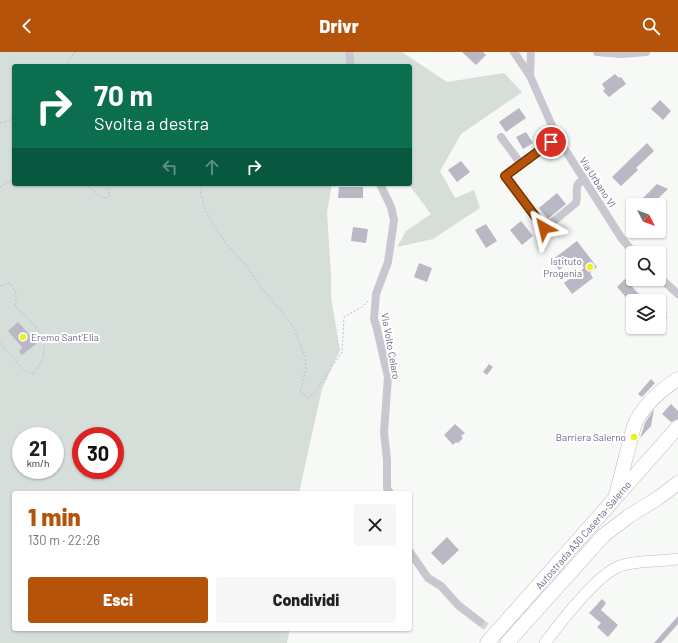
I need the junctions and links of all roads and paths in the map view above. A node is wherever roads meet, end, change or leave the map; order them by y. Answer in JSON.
{"nodes":[{"id":1,"x":75,"y":52,"type":"edge"},
{"id":2,"x":349,"y":52,"type":"edge"},
{"id":3,"x":514,"y":52,"type":"edge"},
{"id":4,"x":531,"y":52,"type":"edge"},
{"id":5,"x":597,"y":52,"type":"edge"},
{"id":6,"x":646,"y":52,"type":"edge"},
{"id":7,"x":66,"y":64,"type":"edge"},
{"id":8,"x":351,"y":64,"type":"edge"},
{"id":9,"x":530,"y":76,"type":"junction"},
{"id":10,"x":12,"y":117,"type":"edge"},
{"id":11,"x":0,"y":123,"type":"edge"},
{"id":12,"x":501,"y":137,"type":"dead end"},
{"id":13,"x":557,"y":137,"type":"junction"},
{"id":14,"x":521,"y":164,"type":"junction"},
{"id":15,"x":584,"y":179,"type":"junction"},
{"id":16,"x":12,"y":180,"type":"edge"},
{"id":17,"x":88,"y":186,"type":"edge"},
{"id":18,"x":107,"y":186,"type":"edge"},
{"id":19,"x":199,"y":186,"type":"edge"},
{"id":20,"x":381,"y":186,"type":"edge"},
{"id":21,"x":0,"y":187,"type":"edge"},
{"id":22,"x":628,"y":246,"type":"edge"},
{"id":23,"x":666,"y":283,"type":"edge"},
{"id":24,"x":0,"y":286,"type":"edge"},
{"id":25,"x":376,"y":294,"type":"junction"},
{"id":26,"x":678,"y":294,"type":"edge"},
{"id":27,"x":0,"y":341,"type":"edge"},
{"id":28,"x":678,"y":379,"type":"edge"},
{"id":29,"x":678,"y":427,"type":"edge"},
{"id":30,"x":678,"y":483,"type":"edge"},
{"id":31,"x":389,"y":491,"type":"edge"},
{"id":32,"x":615,"y":498,"type":"junction"},
{"id":33,"x":412,"y":555,"type":"edge"},
{"id":34,"x":678,"y":559,"type":"edge"},
{"id":35,"x":480,"y":622,"type":"tunnel mouth"},
{"id":36,"x":487,"y":643,"type":"edge"},
{"id":37,"x":507,"y":643,"type":"edge"},
{"id":38,"x":545,"y":643,"type":"edge"}],
"edges":[{"from":1,"to":7,"type":"path"},
{"from":2,"to":8,"type":"street"},
{"from":3,"to":9,"type":"street","name":"Via Urbano VI"},
{"from":4,"to":9,"type":"street","name":"Via Urbano VI"},
{"from":5,"to":6,"type":"street"},
{"from":9,"to":13,"type":"street","name":"Via Urbano VI"},
{"from":10,"to":11,"type":"path"},
{"from":12,"to":14,"type":"street"},
{"from":13,"to":14,"type":"street"},
{"from":13,"to":15,"type":"street","name":"Via Urbano VI"},
{"from":14,"to":15,"type":"street"},
{"from":15,"to":22,"type":"street","name":"Via Urbano VI"},
{"from":16,"to":21,"type":"path"},
{"from":17,"to":18,"type":"path"},
{"from":19,"to":25,"type":"path"},
{"from":20,"to":25,"type":"street","name":"Via Volto Celaro"},
{"from":23,"to":26,"type":"street"},
{"from":24,"to":27,"type":"path"},
{"from":25,"to":31,"type":"street","name":"Via Volto Celaro"},
{"from":28,"to":32,"type":"highway"},
{"from":29,"to":32,"type":"highway","name":"Autostrada A30 Caserta-Salerno"},
{"from":30,"to":37,"type":"highway","name":"Autostrada A30 Caserta-Salerno"},
{"from":32,"to":36,"type":"highway","name":"Autostrada A30 Caserta-Salerno"},
{"from":33,"to":35,"type":"street"},
{"from":34,"to":38,"type":"main road"}]}
